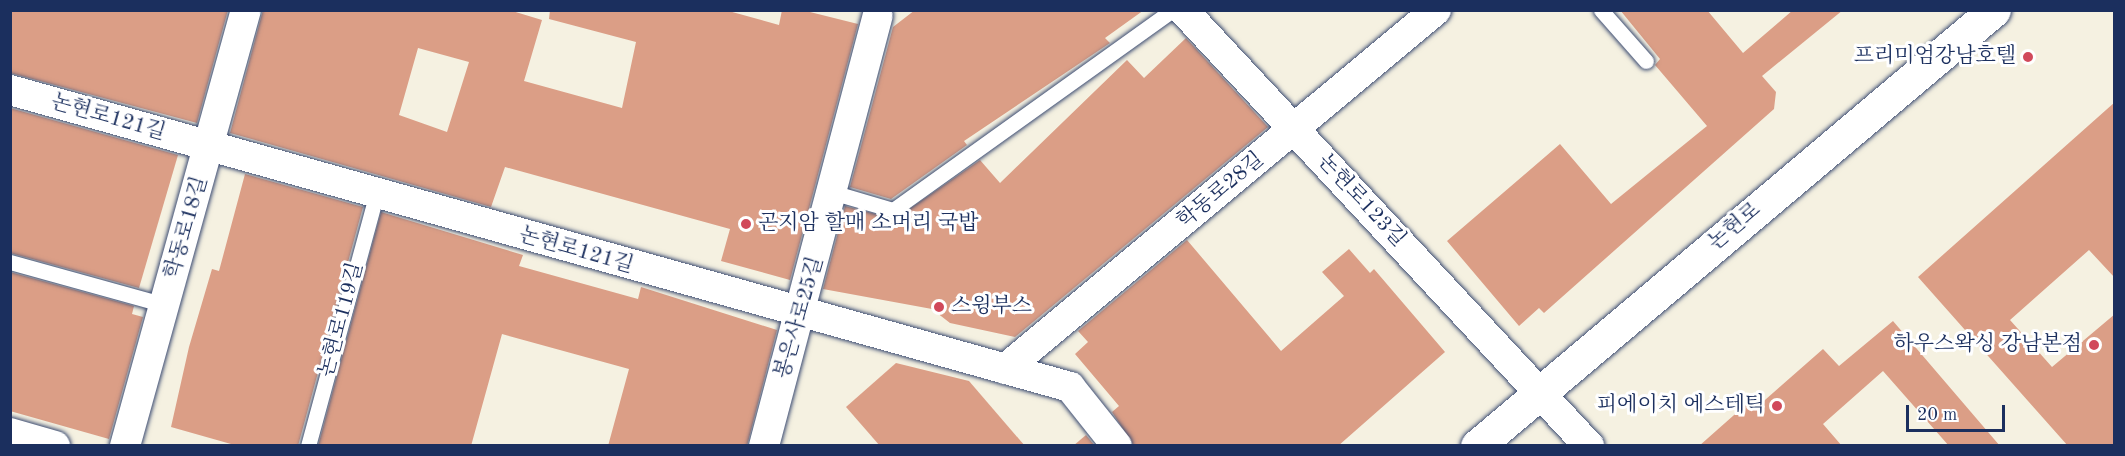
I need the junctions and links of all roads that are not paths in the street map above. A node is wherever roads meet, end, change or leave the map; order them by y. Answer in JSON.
{"nodes":[{"id":1,"x":246,"y":10,"type":"edge"},
{"id":2,"x":1172,"y":10,"type":"edge"},
{"id":3,"x":1183,"y":10,"type":"edge"},
{"id":4,"x":1436,"y":10,"type":"edge"},
{"id":5,"x":1601,"y":10,"type":"edge"},
{"id":6,"x":1994,"y":10,"type":"edge"},
{"id":7,"x":875,"y":12,"type":"edge"},
{"id":8,"x":1646,"y":61,"type":"dead end"},
{"id":9,"x":10,"y":90,"type":"edge"},
{"id":10,"x":1295,"y":130,"type":"junction"},
{"id":11,"x":210,"y":147,"type":"junction"},
{"id":12,"x":835,"y":193,"type":"junction"},
{"id":13,"x":376,"y":195,"type":"junction"},
{"id":14,"x":10,"y":262,"type":"edge"},
{"id":15,"x":165,"y":305,"type":"junction"},
{"id":16,"x":801,"y":314,"type":"junction"},
{"id":17,"x":1005,"y":369,"type":"junction"},
{"id":18,"x":1538,"y":393,"type":"junction"},
{"id":19,"x":10,"y":433,"type":"edge"},
{"id":20,"x":55,"y":446,"type":"edge"},
{"id":21,"x":125,"y":446,"type":"edge"},
{"id":22,"x":308,"y":446,"type":"edge"},
{"id":23,"x":764,"y":446,"type":"edge"},
{"id":24,"x":1117,"y":446,"type":"edge"},
{"id":25,"x":1477,"y":446,"type":"edge"},
{"id":26,"x":1588,"y":446,"type":"edge"}],
"edges":[{"from":1,"to":11,"type":"street","name":"학동로18길"},
{"from":2,"to":12,"type":"lane"},
{"from":3,"to":10,"type":"street","name":"논현로123길"},
{"from":4,"to":10,"type":"street","name":"학동로28길"},
{"from":5,"to":8,"type":"lane"},
{"from":6,"to":18,"type":"main road","name":"논현로"},
{"from":7,"to":12,"type":"street","name":"봉은사로25길"},
{"from":9,"to":11,"type":"street","name":"논현로121길"},
{"from":10,"to":17,"type":"street","name":"학동로28길"},
{"from":10,"to":18,"type":"street","name":"논현로123길"},
{"from":11,"to":13,"type":"street","name":"논현로121길"},
{"from":11,"to":15,"type":"street","name":"학동로18길"},
{"from":12,"to":16,"type":"street","name":"봉은사로25길"},
{"from":13,"to":16,"type":"street","name":"논현로121길"},
{"from":13,"to":22,"type":"lane","name":"논현로119길"},
{"from":14,"to":15,"type":"lane"},
{"from":15,"to":21,"type":"street","name":"학동로18길"},
{"from":16,"to":17,"type":"street","name":"논현로121길"},
{"from":16,"to":23,"type":"street","name":"봉은사로25길"},
{"from":17,"to":24,"type":"street","name":"논현로121길"},
{"from":18,"to":25,"type":"main road","name":"논현로"},
{"from":18,"to":26,"type":"street","name":"논현로123길"},
{"from":19,"to":20,"type":"street"}]}
